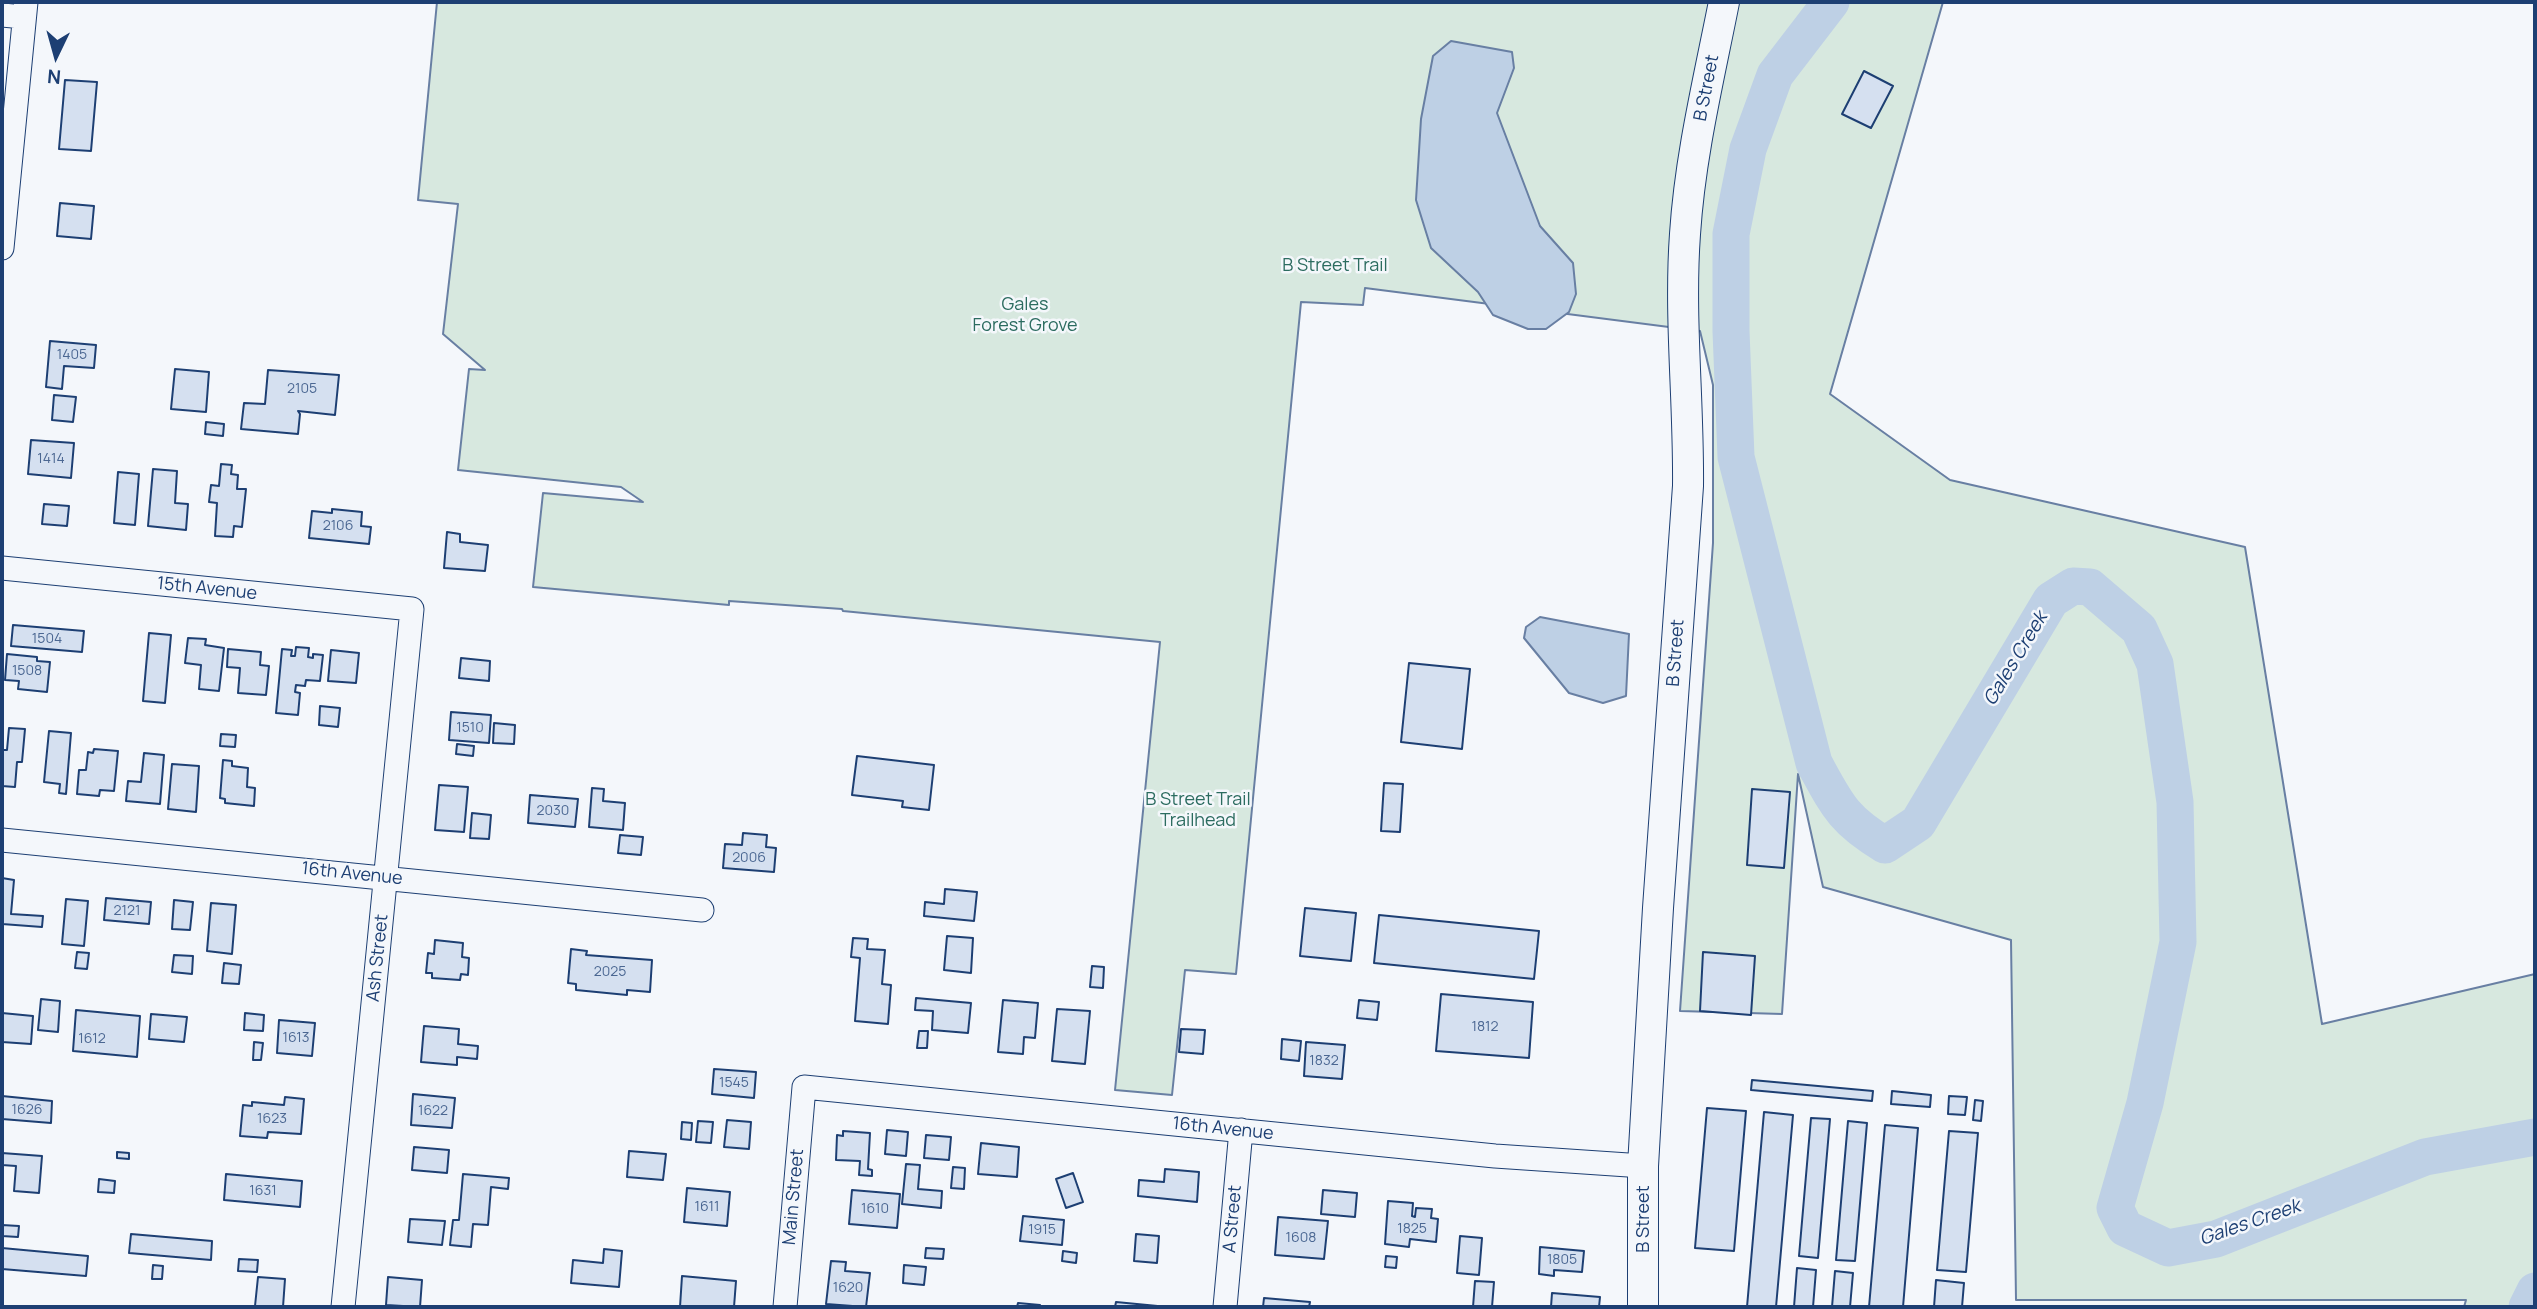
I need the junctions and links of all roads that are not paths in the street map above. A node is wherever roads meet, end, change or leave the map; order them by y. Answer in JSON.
{"nodes":[{"id":1,"x":1724,"y":2,"type":"edge"},
{"id":2,"x":17,"y":11,"type":"edge"},
{"id":3,"x":2,"y":247,"type":"edge"},
{"id":4,"x":2,"y":568,"type":"edge"},
{"id":5,"x":412,"y":609,"type":"joint"},
{"id":6,"x":2,"y":841,"type":"edge"},
{"id":7,"x":386,"y":878,"type":"junction"},
{"id":8,"x":702,"y":910,"type":"dead end"},
{"id":9,"x":804,"y":1087,"type":"joint"},
{"id":10,"x":1241,"y":1130,"type":"junction"},
{"id":11,"x":1643,"y":1166,"type":"junction"},
{"id":12,"x":343,"y":1307,"type":"edge"},
{"id":13,"x":785,"y":1307,"type":"edge"},
{"id":14,"x":1225,"y":1307,"type":"edge"},
{"id":15,"x":1643,"y":1307,"type":"edge"}],
"edges":[{"from":1,"to":11,"type":"main road","name":"B Street"},
{"from":2,"to":3,"type":"street"},
{"from":4,"to":5,"type":"street","name":"15th Avenue"},
{"from":5,"to":7,"type":"street","name":"Ash Street"},
{"from":6,"to":7,"type":"street","name":"16th Avenue"},
{"from":7,"to":8,"type":"street","name":"16th Avenue"},
{"from":7,"to":12,"type":"street","name":"Ash Street"},
{"from":9,"to":10,"type":"street","name":"16th Avenue"},
{"from":9,"to":13,"type":"street","name":"Main Street"},
{"from":10,"to":11,"type":"street","name":"16th Avenue"},
{"from":10,"to":14,"type":"street","name":"A Street"},
{"from":11,"to":15,"type":"main road","name":"B Street"}]}
